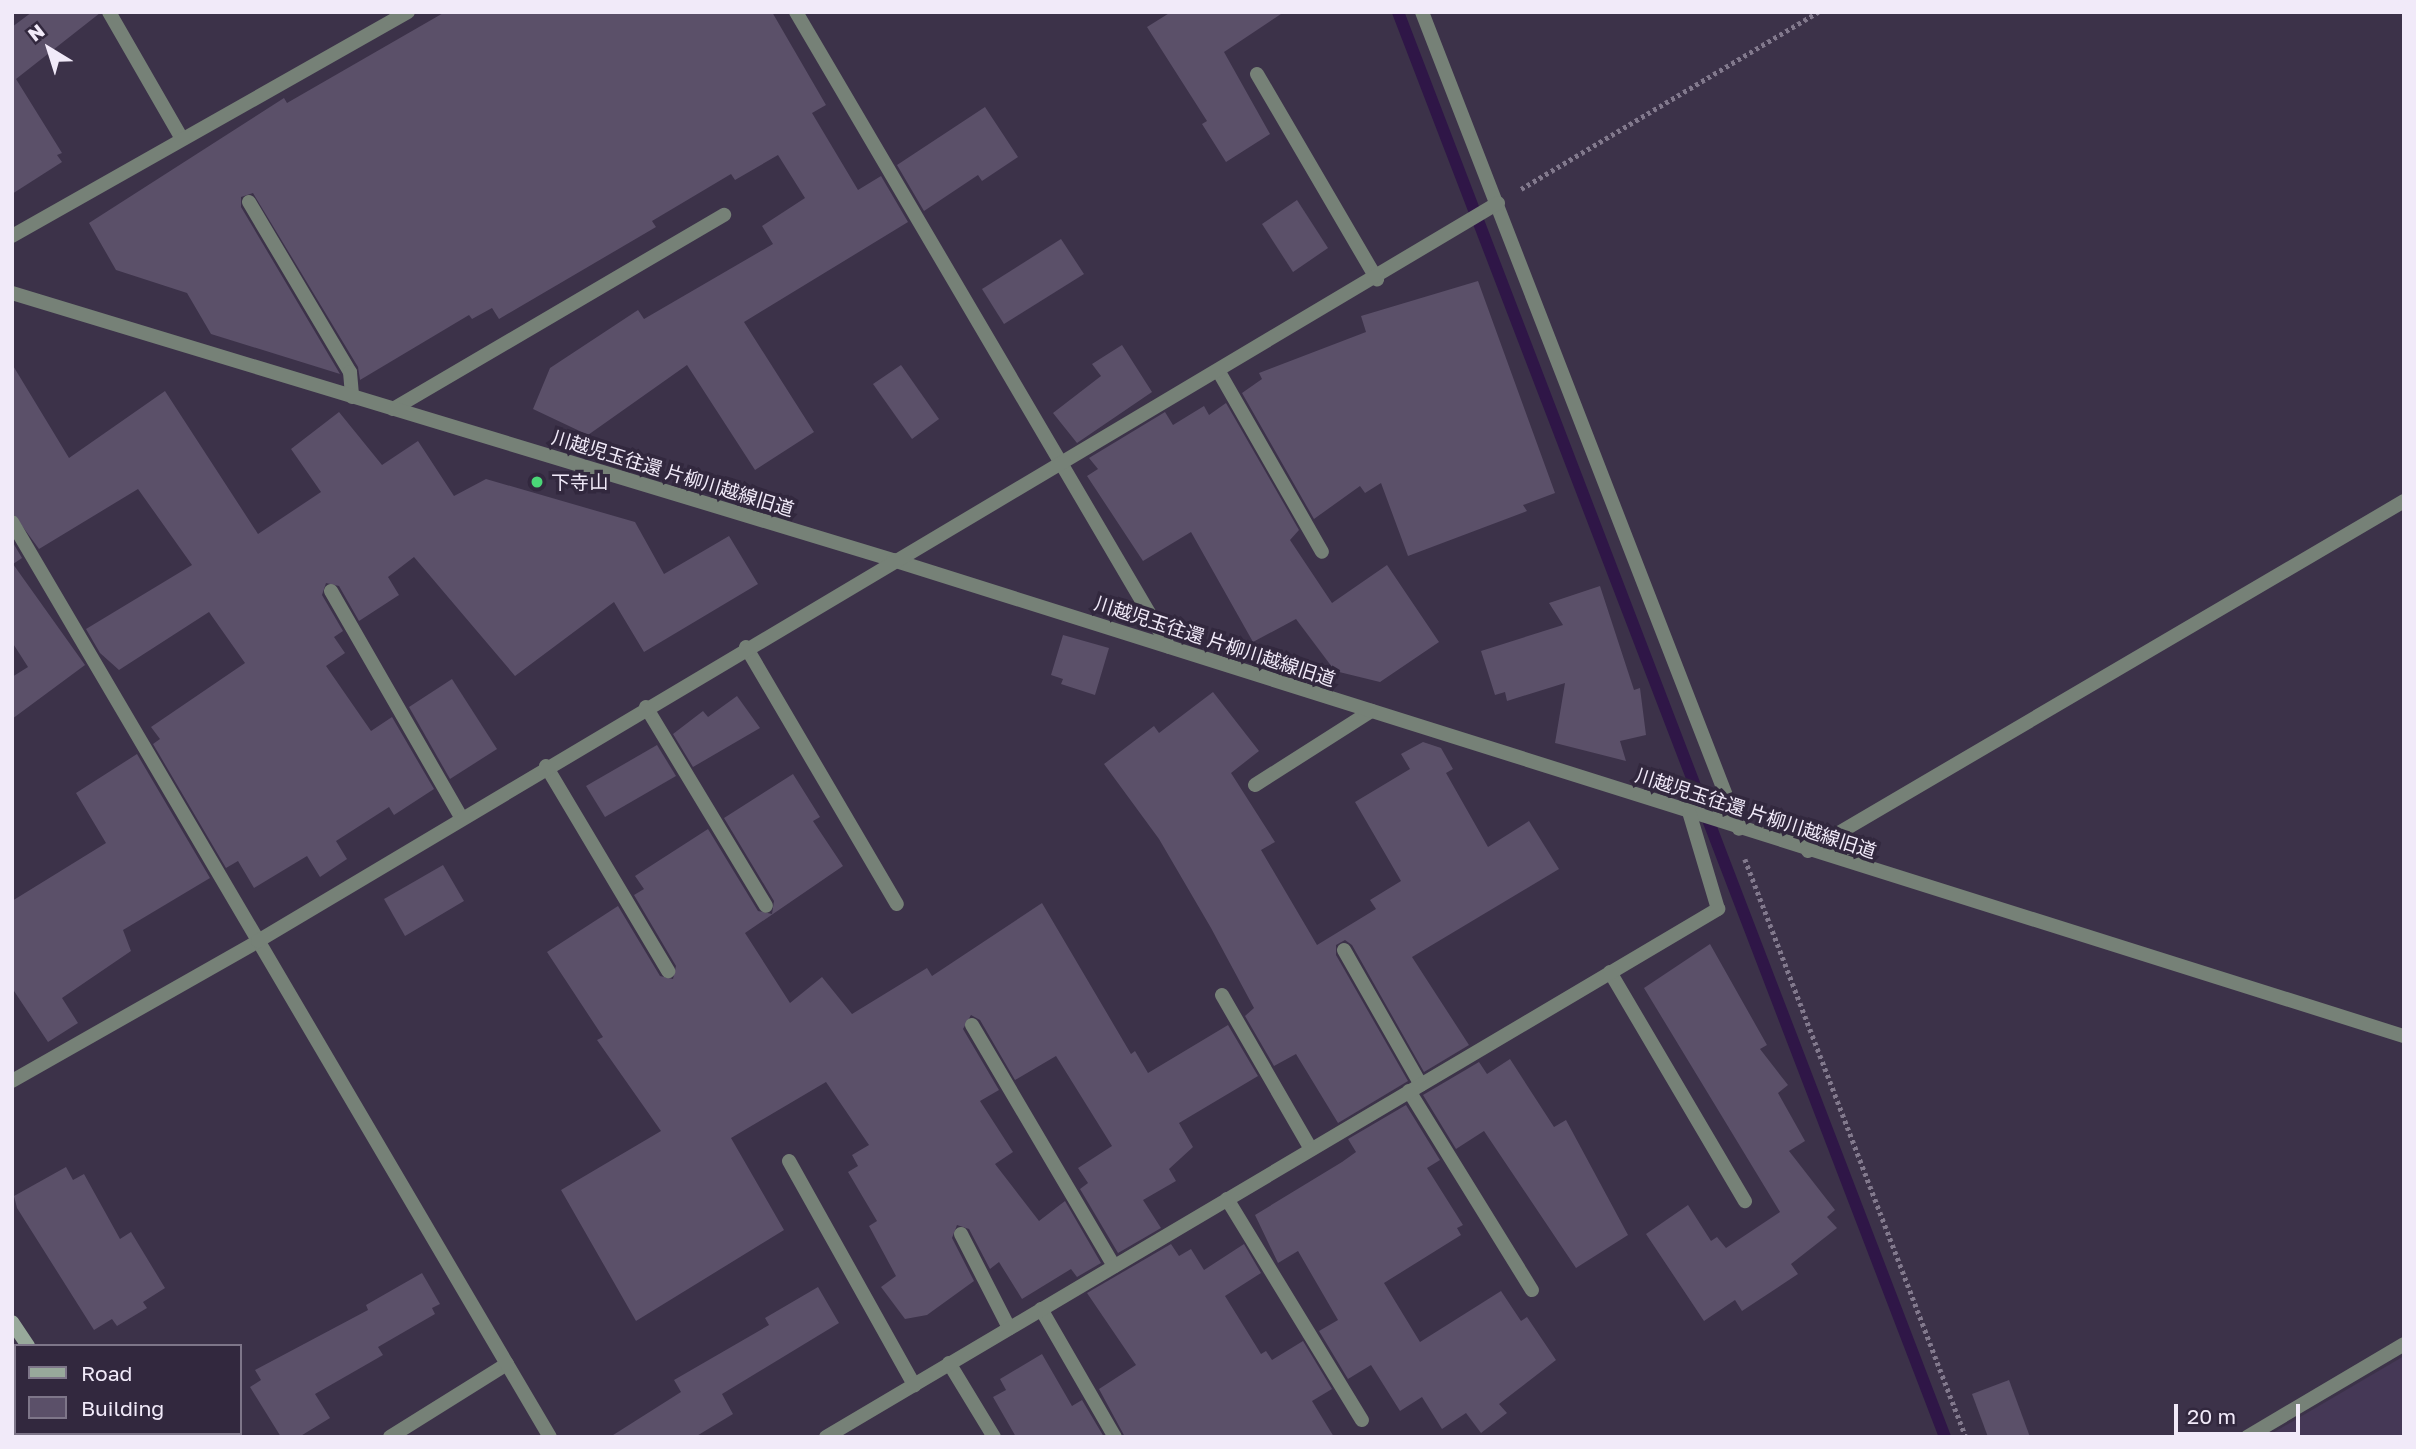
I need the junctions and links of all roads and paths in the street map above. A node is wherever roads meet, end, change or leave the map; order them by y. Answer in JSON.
{"nodes":[{"id":1,"x":108,"y":12,"type":"edge"},
{"id":2,"x":408,"y":12,"type":"edge"},
{"id":3,"x":796,"y":12,"type":"edge"},
{"id":4,"x":1422,"y":12,"type":"edge"},
{"id":5,"x":1818,"y":12,"type":"edge"},
{"id":6,"x":1257,"y":74,"type":"dead end"},
{"id":7,"x":182,"y":139,"type":"junction"},
{"id":8,"x":249,"y":202,"type":"dead end"},
{"id":9,"x":1498,"y":203,"type":"junction"},
{"id":10,"x":724,"y":215,"type":"dead end"},
{"id":11,"x":12,"y":236,"type":"edge"},
{"id":12,"x":1377,"y":279,"type":"junction"},
{"id":13,"x":12,"y":293,"type":"edge"},
{"id":14,"x":1219,"y":372,"type":"junction"},
{"id":15,"x":352,"y":397,"type":"junction"},
{"id":16,"x":393,"y":409,"type":"junction"},
{"id":17,"x":1062,"y":462,"type":"junction"},
{"id":18,"x":2404,"y":501,"type":"edge"},
{"id":19,"x":12,"y":522,"type":"edge"},
{"id":20,"x":1322,"y":552,"type":"dead end"},
{"id":21,"x":893,"y":560,"type":"junction"},
{"id":22,"x":331,"y":592,"type":"dead end"},
{"id":23,"x":746,"y":647,"type":"junction"},
{"id":24,"x":1169,"y":647,"type":"junction"},
{"id":25,"x":646,"y":707,"type":"junction"},
{"id":26,"x":1371,"y":711,"type":"junction"},
{"id":27,"x":546,"y":766,"type":"junction"},
{"id":28,"x":1255,"y":785,"type":"dead end"},
{"id":29,"x":1689,"y":812,"type":"junction"},
{"id":30,"x":461,"y":817,"type":"junction"},
{"id":31,"x":1739,"y":828,"type":"junction"},
{"id":32,"x":1808,"y":851,"type":"junction"},
{"id":33,"x":897,"y":904,"type":"dead end"},
{"id":34,"x":766,"y":906,"type":"dead end"},
{"id":35,"x":258,"y":941,"type":"junction"},
{"id":36,"x":1344,"y":950,"type":"dead end"},
{"id":37,"x":668,"y":971,"type":"dead end"},
{"id":38,"x":1610,"y":972,"type":"junction"},
{"id":39,"x":1222,"y":995,"type":"dead end"},
{"id":40,"x":972,"y":1025,"type":"dead end"},
{"id":41,"x":2404,"y":1036,"type":"edge"},
{"id":42,"x":12,"y":1081,"type":"edge"},
{"id":43,"x":1415,"y":1088,"type":"junction"},
{"id":44,"x":1311,"y":1149,"type":"junction"},
{"id":45,"x":789,"y":1161,"type":"dead end"},
{"id":46,"x":1227,"y":1199,"type":"junction"},
{"id":47,"x":1745,"y":1201,"type":"dead end"},
{"id":48,"x":961,"y":1234,"type":"dead end"},
{"id":49,"x":1114,"y":1266,"type":"junction"},
{"id":50,"x":1532,"y":1290,"type":"dead end"},
{"id":51,"x":1041,"y":1309,"type":"junction"},
{"id":52,"x":12,"y":1322,"type":"edge"},
{"id":53,"x":1009,"y":1328,"type":"junction"},
{"id":54,"x":27,"y":1344,"type":"edge"},
{"id":55,"x":2404,"y":1344,"type":"edge"},
{"id":56,"x":950,"y":1363,"type":"junction"},
{"id":57,"x":507,"y":1364,"type":"junction"},
{"id":58,"x":914,"y":1385,"type":"junction"},
{"id":59,"x":1362,"y":1420,"type":"dead end"},
{"id":60,"x":390,"y":1437,"type":"edge"},
{"id":61,"x":550,"y":1437,"type":"edge"},
{"id":62,"x":826,"y":1437,"type":"edge"},
{"id":63,"x":994,"y":1437,"type":"edge"},
{"id":64,"x":1115,"y":1437,"type":"edge"},
{"id":65,"x":1966,"y":1437,"type":"edge"},
{"id":66,"x":2247,"y":1437,"type":"edge"}],
"edges":[{"from":1,"to":7,"type":"street"},
{"from":2,"to":7,"type":"street"},
{"from":3,"to":17,"type":"street"},
{"from":4,"to":9,"type":"street"},
{"from":5,"to":9,"type":"path"},
{"from":6,"to":12,"type":"street"},
{"from":7,"to":11,"type":"street"},
{"from":8,"to":15,"type":"street"},
{"from":9,"to":12,"type":"street"},
{"from":9,"to":31,"type":"street"},
{"from":10,"to":16,"type":"street"},
{"from":12,"to":14,"type":"street"},
{"from":13,"to":15,"type":"street","name":"川越児玉往還 片柳川越線旧道"},
{"from":14,"to":17,"type":"street"},
{"from":14,"to":20,"type":"street"},
{"from":15,"to":16,"type":"street","name":"川越児玉往還 片柳川越線旧道"},
{"from":16,"to":21,"type":"street","name":"川越児玉往還 片柳川越線旧道"},
{"from":17,"to":21,"type":"street"},
{"from":17,"to":24,"type":"street"},
{"from":18,"to":32,"type":"street"},
{"from":19,"to":35,"type":"street"},
{"from":21,"to":23,"type":"street"},
{"from":21,"to":24,"type":"street","name":"川越児玉往還 片柳川越線旧道"},
{"from":22,"to":30,"type":"street"},
{"from":23,"to":25,"type":"street"},
{"from":23,"to":33,"type":"street"},
{"from":24,"to":26,"type":"street","name":"川越児玉往還 片柳川越線旧道"},
{"from":25,"to":27,"type":"street"},
{"from":25,"to":34,"type":"street"},
{"from":26,"to":28,"type":"street"},
{"from":26,"to":29,"type":"street","name":"川越児玉往還 片柳川越線旧道"},
{"from":27,"to":30,"type":"street"},
{"from":27,"to":37,"type":"street"},
{"from":29,"to":31,"type":"street","name":"川越児玉往還 片柳川越線旧道"},
{"from":29,"to":38,"type":"street"},
{"from":30,"to":35,"type":"street"},
{"from":31,"to":32,"type":"street","name":"川越児玉往還 片柳川越線旧道"},
{"from":31,"to":65,"type":"path"},
{"from":32,"to":41,"type":"street","name":"川越児玉往還 片柳川越線旧道"},
{"from":35,"to":42,"type":"street"},
{"from":35,"to":57,"type":"street"},
{"from":36,"to":43,"type":"street"},
{"from":38,"to":43,"type":"street"},
{"from":38,"to":47,"type":"street"},
{"from":39,"to":44,"type":"street"},
{"from":40,"to":49,"type":"street"},
{"from":43,"to":44,"type":"street"},
{"from":43,"to":50,"type":"street"},
{"from":44,"to":46,"type":"street"},
{"from":45,"to":58,"type":"street"},
{"from":46,"to":49,"type":"street"},
{"from":46,"to":59,"type":"street"},
{"from":48,"to":53,"type":"street"},
{"from":49,"to":51,"type":"street"},
{"from":51,"to":53,"type":"street"},
{"from":51,"to":64,"type":"street"},
{"from":52,"to":54,"type":"main road"},
{"from":53,"to":56,"type":"street"},
{"from":55,"to":66,"type":"street"},
{"from":56,"to":58,"type":"street"},
{"from":56,"to":63,"type":"street"},
{"from":57,"to":60,"type":"street"},
{"from":57,"to":61,"type":"street"},
{"from":58,"to":62,"type":"street"}]}
